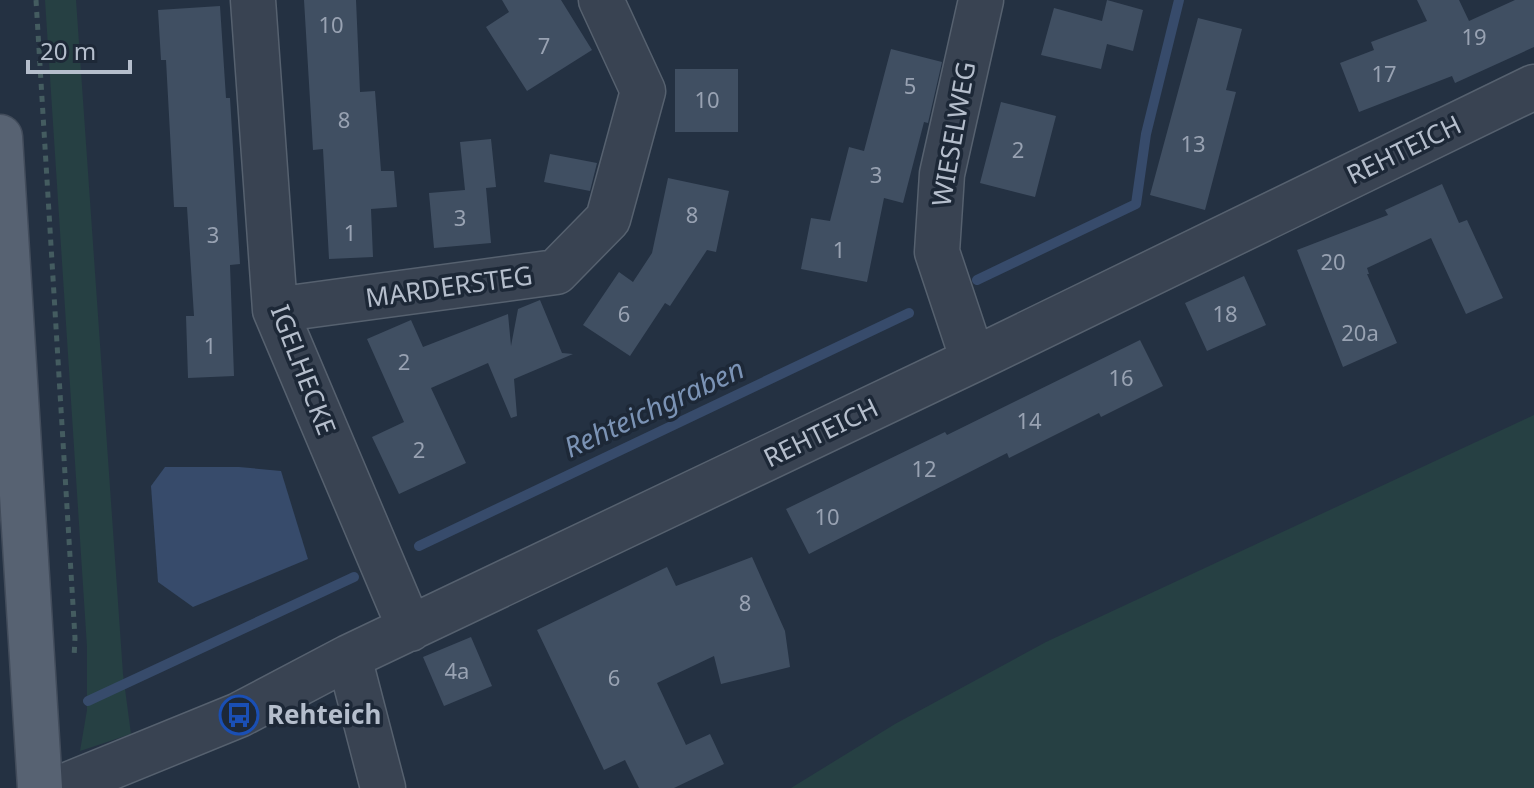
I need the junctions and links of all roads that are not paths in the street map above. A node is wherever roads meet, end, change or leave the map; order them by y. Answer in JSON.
{"nodes":[{"id":1,"x":253,"y":0,"type":"edge"},
{"id":2,"x":601,"y":0,"type":"edge"},
{"id":3,"x":981,"y":0,"type":"edge"},
{"id":4,"x":1534,"y":87,"type":"edge"},
{"id":5,"x":0,"y":137,"type":"edge"},
{"id":6,"x":275,"y":310,"type":"junction"},
{"id":7,"x":973,"y":360,"type":"junction"},
{"id":8,"x":410,"y":629,"type":"junction"},
{"id":9,"x":349,"y":657,"type":"junction"},
{"id":10,"x":40,"y":788,"type":"edge"},
{"id":11,"x":60,"y":788,"type":"edge"},
{"id":12,"x":383,"y":788,"type":"edge"}],
"edges":[{"from":1,"to":6,"type":"street","name":"IGELHECKE"},
{"from":2,"to":6,"type":"street","name":"MARDERSTEG"},
{"from":3,"to":7,"type":"street","name":"WIESELWEG"},
{"from":4,"to":7,"type":"street","name":"REHTEICH"},
{"from":5,"to":10,"type":"main road"},
{"from":6,"to":8,"type":"street","name":"IGELHECKE"},
{"from":7,"to":8,"type":"street","name":"REHTEICH"},
{"from":8,"to":9,"type":"street","name":"REHTEICH"},
{"from":9,"to":11,"type":"street","name":"REHTEICH"},
{"from":9,"to":12,"type":"street"}]}
